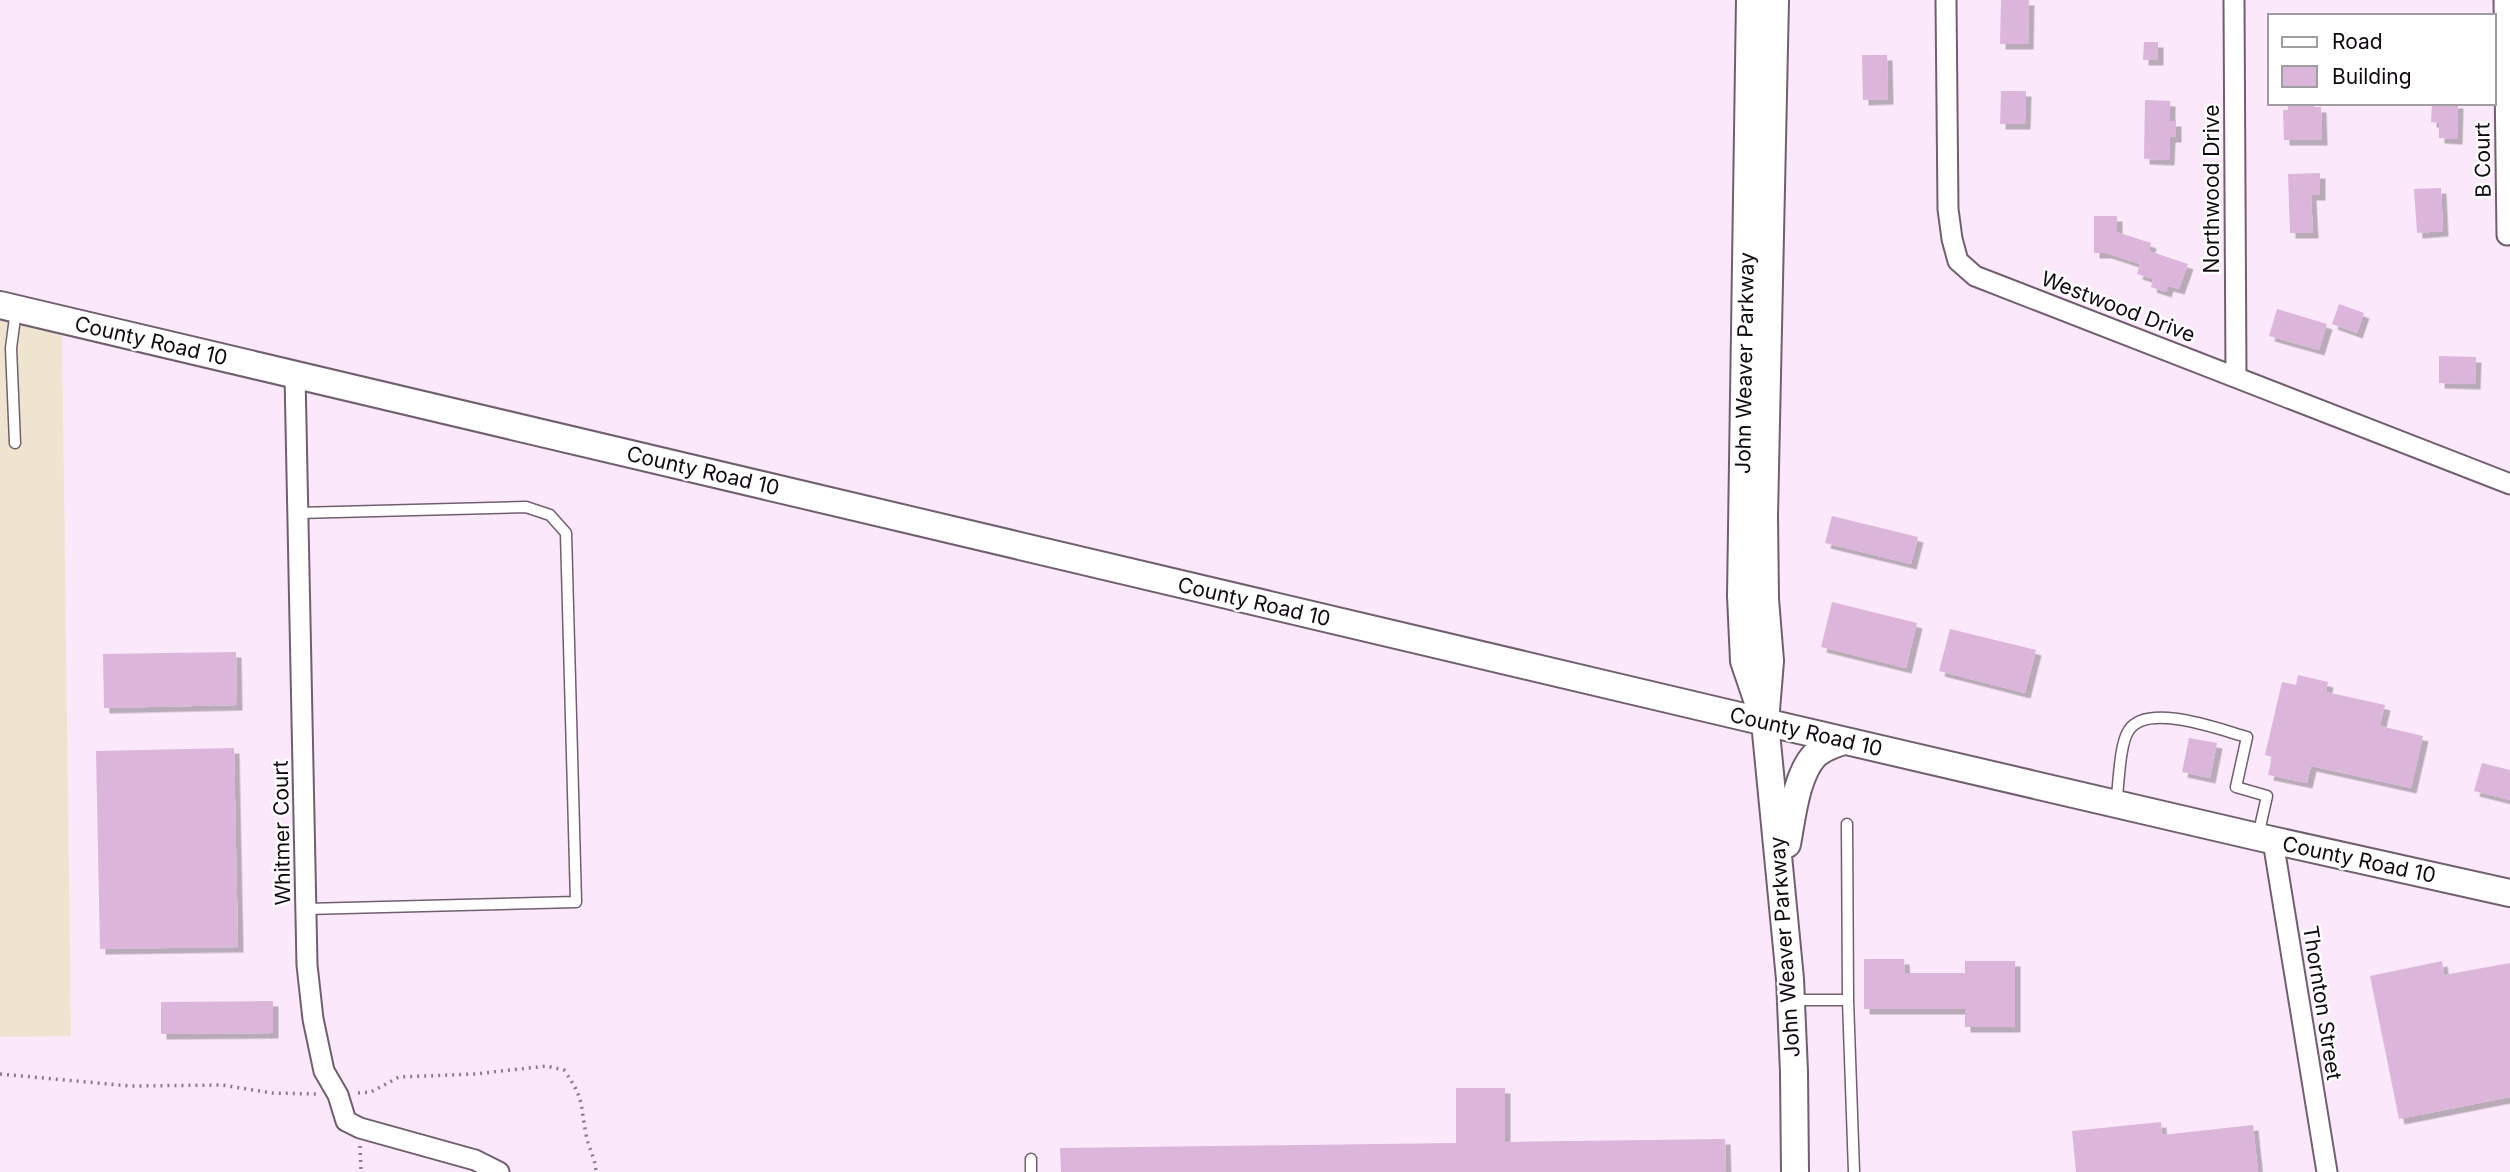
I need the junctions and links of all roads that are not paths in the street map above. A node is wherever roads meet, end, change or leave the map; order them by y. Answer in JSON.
{"nodes":[{"id":1,"x":1750,"y":0,"type":"edge"},
{"id":2,"x":1775,"y":0,"type":"edge"},
{"id":3,"x":1946,"y":0,"type":"edge"},
{"id":4,"x":2234,"y":0,"type":"edge"},
{"id":5,"x":2504,"y":0,"type":"edge"},
{"id":6,"x":2507,"y":235,"type":"dead end"},
{"id":7,"x":8,"y":307,"type":"edge"},
{"id":8,"x":295,"y":375,"type":"junction"},
{"id":9,"x":2236,"y":377,"type":"junction"},
{"id":10,"x":0,"y":386,"type":"edge"},
{"id":11,"x":13,"y":389,"type":"junction"},
{"id":12,"x":15,"y":443,"type":"dead end"},
{"id":13,"x":2510,"y":484,"type":"edge"},
{"id":14,"x":298,"y":513,"type":"junction"},
{"id":15,"x":1765,"y":722,"type":"junction"},
{"id":16,"x":1844,"y":741,"type":"junction"},
{"id":17,"x":2116,"y":804,"type":"junction"},
{"id":18,"x":1847,"y":824,"type":"dead end"},
{"id":19,"x":2265,"y":839,"type":"junction"},
{"id":20,"x":1781,"y":876,"type":"junction"},
{"id":21,"x":2510,"y":893,"type":"edge"},
{"id":22,"x":306,"y":909,"type":"junction"},
{"id":23,"x":1791,"y":1000,"type":"junction"},
{"id":24,"x":1848,"y":1000,"type":"junction"},
{"id":25,"x":1031,"y":1159,"type":"dead end"},
{"id":26,"x":499,"y":1172,"type":"edge"},
{"id":27,"x":1031,"y":1172,"type":"edge"},
{"id":28,"x":1796,"y":1172,"type":"edge"},
{"id":29,"x":1854,"y":1172,"type":"edge"},
{"id":30,"x":2327,"y":1172,"type":"edge"}],
"edges":[{"from":1,"to":15,"type":"street","name":"John Weaver Parkway"},
{"from":2,"to":15,"type":"street","name":"John Weaver Parkway"},
{"from":3,"to":9,"type":"street","name":"Westwood Drive"},
{"from":4,"to":9,"type":"street","name":"Northwood Drive"},
{"from":5,"to":6,"type":"street","name":"B Court"},
{"from":7,"to":8,"type":"street","name":"County Road 10"},
{"from":7,"to":11,"type":"lane"},
{"from":8,"to":14,"type":"street","name":"Whitmer Court"},
{"from":8,"to":15,"type":"street","name":"County Road 10"},
{"from":9,"to":13,"type":"street","name":"Westwood Drive"},
{"from":10,"to":11,"type":"lane"},
{"from":11,"to":12,"type":"lane"},
{"from":14,"to":22,"type":"street","name":"Whitmer Court"},
{"from":14,"to":22,"type":"lane"},
{"from":15,"to":16,"type":"street","name":"County Road 10"},
{"from":15,"to":20,"type":"street","name":"John Weaver Parkway"},
{"from":16,"to":17,"type":"street","name":"County Road 10"},
{"from":16,"to":20,"type":"street"},
{"from":17,"to":19,"type":"street","name":"County Road 10"},
{"from":17,"to":19,"type":"lane"},
{"from":18,"to":24,"type":"lane"},
{"from":19,"to":21,"type":"street","name":"County Road 10"},
{"from":19,"to":30,"type":"street","name":"Thornton Street"},
{"from":20,"to":23,"type":"street","name":"John Weaver Parkway"},
{"from":22,"to":26,"type":"street","name":"Whitmer Court"},
{"from":23,"to":24,"type":"lane"},
{"from":23,"to":28,"type":"street","name":"John Weaver Parkway"},
{"from":24,"to":29,"type":"lane"},
{"from":25,"to":27,"type":"lane"}]}
